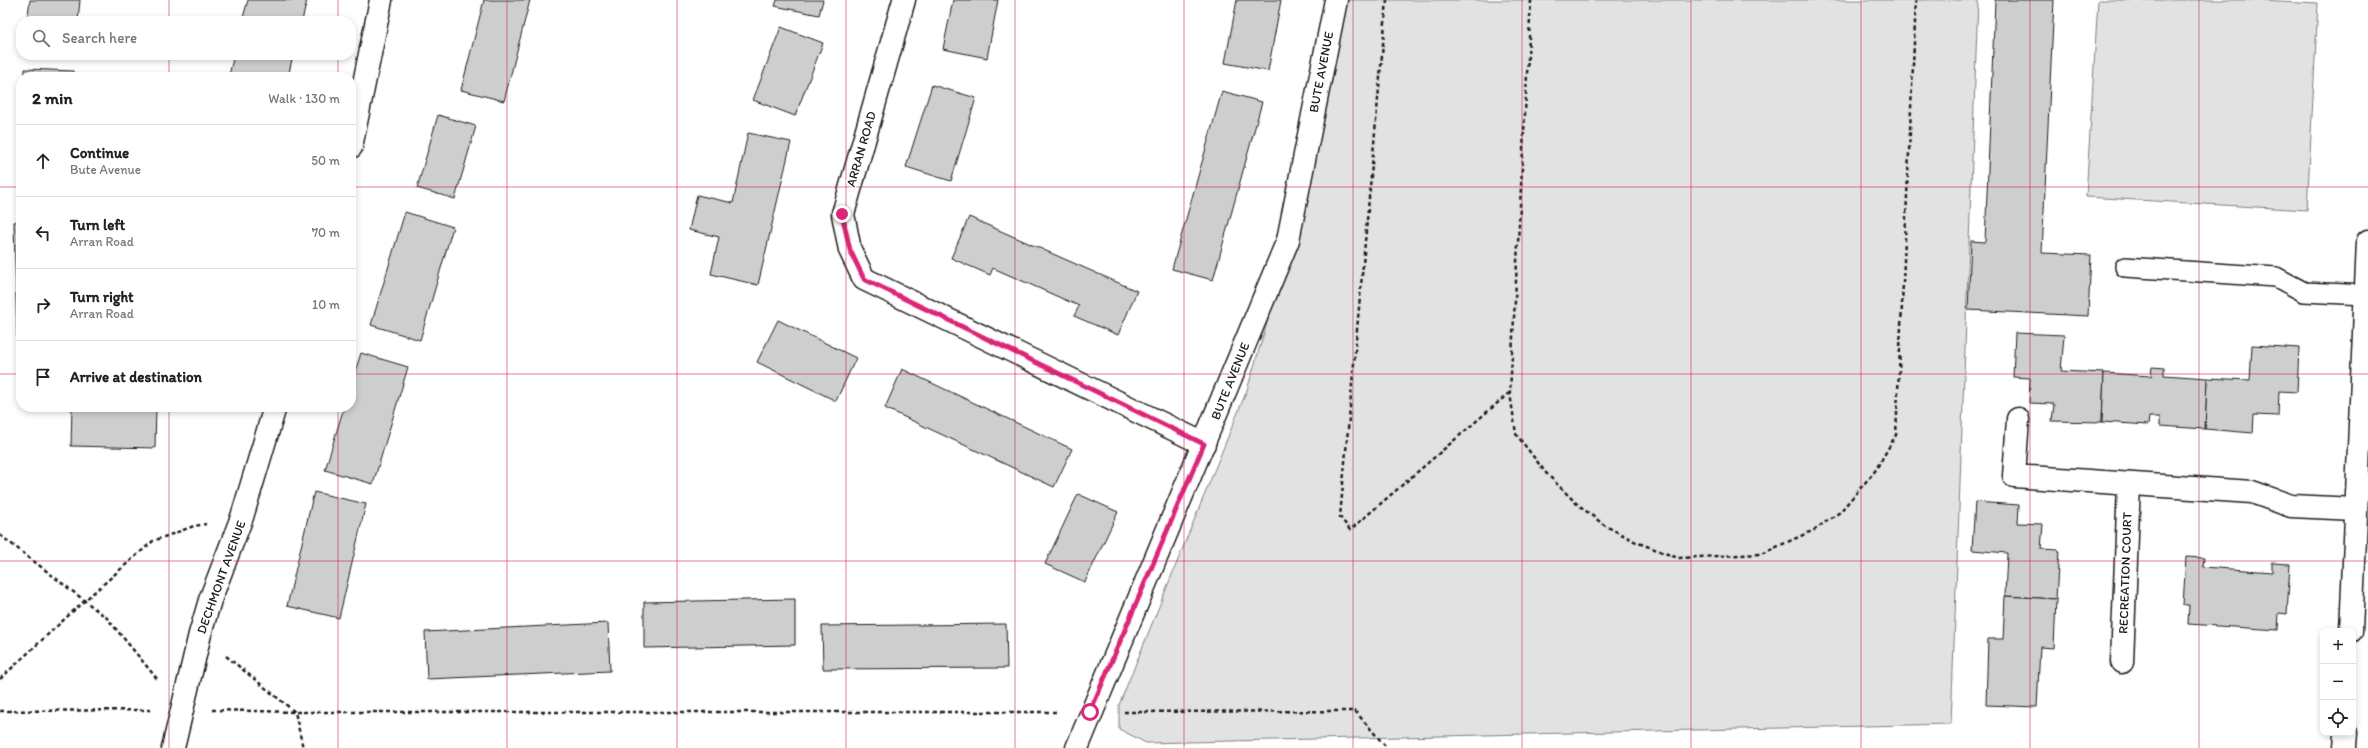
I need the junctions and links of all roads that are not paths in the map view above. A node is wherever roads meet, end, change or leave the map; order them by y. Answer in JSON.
{"nodes":[{"id":1,"x":381,"y":0,"type":"edge"},
{"id":2,"x":904,"y":0,"type":"edge"},
{"id":3,"x":1336,"y":0,"type":"edge"},
{"id":4,"x":356,"y":122,"type":"edge"},
{"id":5,"x":2368,"y":241,"type":"edge"},
{"id":6,"x":2125,"y":267,"type":"dead end"},
{"id":7,"x":2366,"y":295,"type":"junction"},
{"id":8,"x":274,"y":412,"type":"edge"},
{"id":9,"x":2018,"y":419,"type":"dead end"},
{"id":10,"x":1204,"y":444,"type":"junction"},
{"id":11,"x":2129,"y":484,"type":"junction"},
{"id":12,"x":2356,"y":509,"type":"junction"},
{"id":13,"x":2351,"y":628,"type":"edge"},
{"id":14,"x":2122,"y":662,"type":"dead end"},
{"id":15,"x":2346,"y":736,"type":"edge"},
{"id":16,"x":173,"y":748,"type":"edge"},
{"id":17,"x":1077,"y":748,"type":"edge"},
{"id":18,"x":2345,"y":748,"type":"edge"}],
"edges":[{"from":1,"to":4,"type":"street"},
{"from":2,"to":10,"type":"street","name":"ARRAN ROAD"},
{"from":3,"to":10,"type":"street","name":"BUTE AVENUE"},
{"from":5,"to":7,"type":"street"},
{"from":6,"to":7,"type":"lane"},
{"from":7,"to":12,"type":"street"},
{"from":8,"to":16,"type":"street","name":"DECHMONT AVENUE"},
{"from":9,"to":11,"type":"street"},
{"from":10,"to":17,"type":"street","name":"BUTE AVENUE"},
{"from":11,"to":12,"type":"street"},
{"from":11,"to":14,"type":"street","name":"RECREATION COURT"},
{"from":12,"to":13,"type":"street"},
{"from":15,"to":18,"type":"street"}]}
